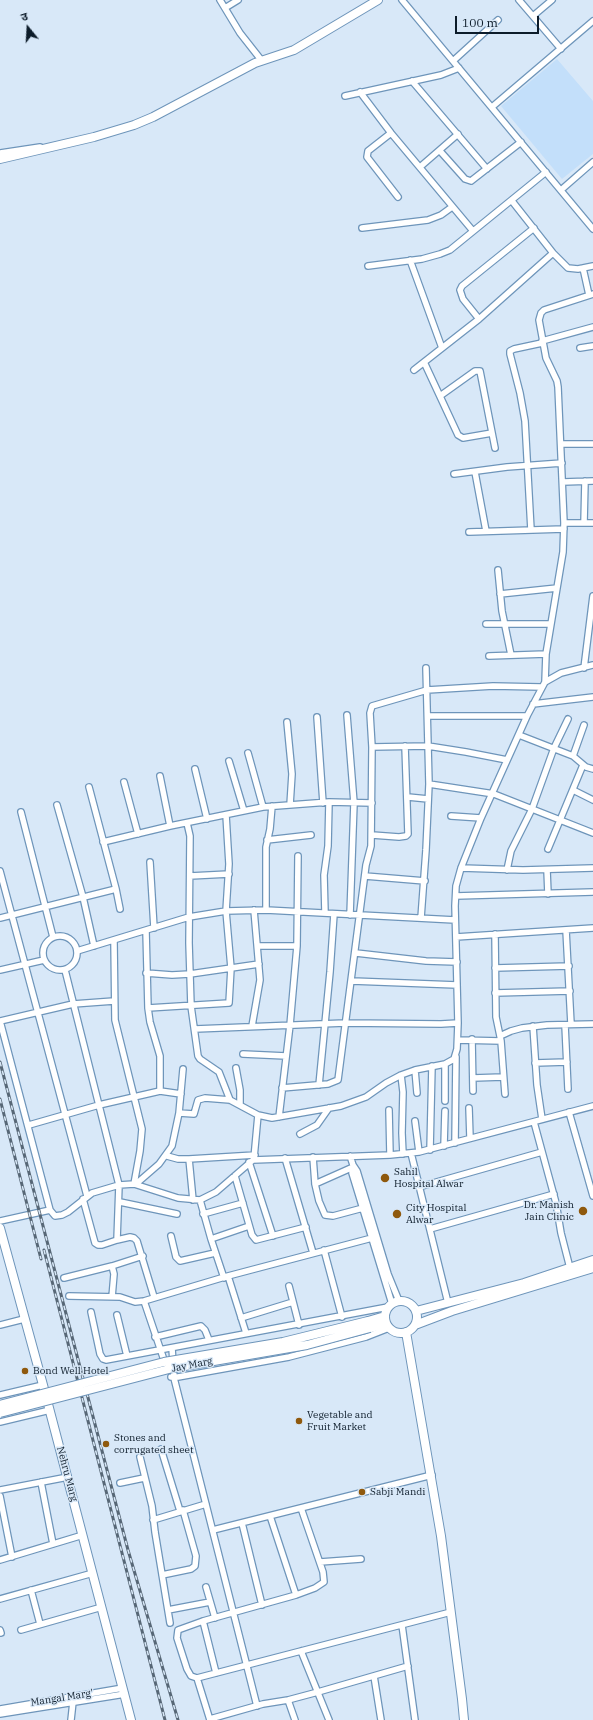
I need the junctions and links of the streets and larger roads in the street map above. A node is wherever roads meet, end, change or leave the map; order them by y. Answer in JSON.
{"nodes":[{"id":1,"x":220,"y":0,"type":"edge"},
{"id":2,"x":238,"y":0,"type":"edge"},
{"id":3,"x":378,"y":0,"type":"edge"},
{"id":4,"x":402,"y":0,"type":"edge"},
{"id":5,"x":519,"y":0,"type":"edge"},
{"id":6,"x":552,"y":0,"type":"edge"},
{"id":7,"x":225,"y":8,"type":"junction"},
{"id":8,"x":533,"y":16,"type":"junction"},
{"id":9,"x":498,"y":20,"type":"dead end"},
{"id":10,"x":593,"y":21,"type":"edge"},
{"id":11,"x":561,"y":49,"type":"junction"},
{"id":12,"x":262,"y":61,"type":"junction"},
{"id":13,"x":453,"y":61,"type":"junction"},
{"id":14,"x":459,"y":68,"type":"junction"},
{"id":15,"x":412,"y":81,"type":"junction"},
{"id":16,"x":360,"y":92,"type":"junction"},
{"id":17,"x":345,"y":96,"type":"dead end"},
{"id":18,"x":492,"y":107,"type":"junction"},
{"id":19,"x":391,"y":133,"type":"junction"},
{"id":20,"x":458,"y":134,"type":"junction"},
{"id":21,"x":521,"y":142,"type":"junction"},
{"id":22,"x":66,"y":144,"type":"junction"},
{"id":23,"x":440,"y":150,"type":"junction"},
{"id":24,"x":0,"y":153,"type":"edge"},
{"id":25,"x":0,"y":159,"type":"edge"},
{"id":26,"x":593,"y":162,"type":"edge"},
{"id":27,"x":420,"y":168,"type":"junction"},
{"id":28,"x":487,"y":169,"type":"junction"},
{"id":29,"x":546,"y":172,"type":"junction"},
{"id":30,"x":561,"y":190,"type":"junction"},
{"id":31,"x":398,"y":197,"type":"dead end"},
{"id":32,"x":512,"y":201,"type":"junction"},
{"id":33,"x":452,"y":207,"type":"junction"},
{"id":34,"x":362,"y":228,"type":"dead end"},
{"id":35,"x":534,"y":228,"type":"junction"},
{"id":36,"x":593,"y":229,"type":"edge"},
{"id":37,"x":473,"y":231,"type":"junction"},
{"id":38,"x":553,"y":253,"type":"junction"},
{"id":39,"x":410,"y":260,"type":"junction"},
{"id":40,"x":368,"y":266,"type":"dead end"},
{"id":41,"x":593,"y":266,"type":"edge"},
{"id":42,"x":583,"y":268,"type":"junction"},
{"id":43,"x":591,"y":295,"type":"edge"},
{"id":44,"x":479,"y":319,"type":"junction"},
{"id":45,"x":593,"y":327,"type":"edge"},
{"id":46,"x":542,"y":342,"type":"junction"},
{"id":47,"x":593,"y":346,"type":"edge"},
{"id":48,"x":442,"y":348,"type":"junction"},
{"id":49,"x":580,"y":348,"type":"dead end"},
{"id":50,"x":424,"y":362,"type":"junction"},
{"id":51,"x":414,"y":370,"type":"dead end"},
{"id":52,"x":440,"y":396,"type":"junction"},
{"id":53,"x":492,"y":433,"type":"junction"},
{"id":54,"x":561,"y":444,"type":"junction"},
{"id":55,"x":593,"y":444,"type":"edge"},
{"id":56,"x":495,"y":448,"type":"dead end"},
{"id":57,"x":562,"y":463,"type":"junction"},
{"id":58,"x":528,"y":464,"type":"junction"},
{"id":59,"x":475,"y":472,"type":"junction"},
{"id":60,"x":454,"y":474,"type":"dead end"},
{"id":61,"x":585,"y":481,"type":"junction"},
{"id":62,"x":593,"y":481,"type":"edge"},
{"id":63,"x":563,"y":482,"type":"junction"},
{"id":64,"x":584,"y":523,"type":"junction"},
{"id":65,"x":593,"y":523,"type":"edge"},
{"id":66,"x":564,"y":526,"type":"junction"},
{"id":67,"x":531,"y":530,"type":"junction"},
{"id":68,"x":486,"y":531,"type":"junction"},
{"id":69,"x":469,"y":532,"type":"dead end"},
{"id":70,"x":498,"y":570,"type":"dead end"},
{"id":71,"x":557,"y":588,"type":"junction"},
{"id":72,"x":500,"y":594,"type":"junction"},
{"id":73,"x":593,"y":596,"type":"edge"},
{"id":74,"x":486,"y":624,"type":"dead end"},
{"id":75,"x":550,"y":624,"type":"junction"},
{"id":76,"x":506,"y":625,"type":"junction"},
{"id":77,"x":546,"y":654,"type":"junction"},
{"id":78,"x":511,"y":655,"type":"junction"},
{"id":79,"x":489,"y":656,"type":"dead end"},
{"id":80,"x":593,"y":665,"type":"edge"},
{"id":81,"x":426,"y":668,"type":"dead end"},
{"id":82,"x":584,"y":668,"type":"junction"},
{"id":83,"x":543,"y":684,"type":"junction"},
{"id":84,"x":427,"y":690,"type":"junction"},
{"id":85,"x":593,"y":696,"type":"edge"},
{"id":86,"x":534,"y":704,"type":"junction"},
{"id":87,"x":347,"y":715,"type":"dead end"},
{"id":88,"x":428,"y":716,"type":"junction"},
{"id":89,"x":527,"y":716,"type":"junction"},
{"id":90,"x":317,"y":717,"type":"dead end"},
{"id":91,"x":568,"y":719,"type":"dead end"},
{"id":92,"x":287,"y":722,"type":"dead end"},
{"id":93,"x":584,"y":725,"type":"dead end"},
{"id":94,"x":519,"y":735,"type":"junction"},
{"id":95,"x":405,"y":746,"type":"junction"},
{"id":96,"x":428,"y":746,"type":"junction"},
{"id":97,"x":372,"y":747,"type":"junction"},
{"id":98,"x":554,"y":748,"type":"junction"},
{"id":99,"x":248,"y":753,"type":"dead end"},
{"id":100,"x":573,"y":756,"type":"junction"},
{"id":101,"x":508,"y":760,"type":"junction"},
{"id":102,"x":229,"y":761,"type":"dead end"},
{"id":103,"x":583,"y":765,"type":"junction"},
{"id":104,"x":195,"y":769,"type":"dead end"},
{"id":105,"x":593,"y":769,"type":"edge"},
{"id":106,"x":160,"y":776,"type":"dead end"},
{"id":107,"x":124,"y":782,"type":"dead end"},
{"id":108,"x":429,"y":784,"type":"junction"},
{"id":109,"x":89,"y":787,"type":"dead end"},
{"id":110,"x":573,"y":790,"type":"junction"},
{"id":111,"x":494,"y":794,"type":"junction"},
{"id":112,"x":408,"y":797,"type":"junction"},
{"id":113,"x":428,"y":799,"type":"junction"},
{"id":114,"x":593,"y":800,"type":"edge"},
{"id":115,"x":326,"y":803,"type":"junction"},
{"id":116,"x":354,"y":803,"type":"junction"},
{"id":117,"x":372,"y":804,"type":"junction"},
{"id":118,"x":57,"y":805,"type":"dead end"},
{"id":119,"x":290,"y":805,"type":"junction"},
{"id":120,"x":272,"y":806,"type":"junction"},
{"id":121,"x":263,"y":807,"type":"junction"},
{"id":122,"x":532,"y":809,"type":"junction"},
{"id":123,"x":244,"y":811,"type":"junction"},
{"id":124,"x":21,"y":812,"type":"dead end"},
{"id":125,"x":226,"y":815,"type":"junction"},
{"id":126,"x":451,"y":816,"type":"dead end"},
{"id":127,"x":207,"y":818,"type":"junction"},
{"id":128,"x":481,"y":818,"type":"junction"},
{"id":129,"x":560,"y":820,"type":"junction"},
{"id":130,"x":187,"y":823,"type":"junction"},
{"id":131,"x":170,"y":826,"type":"junction"},
{"id":132,"x":593,"y":833,"type":"edge"},
{"id":133,"x":138,"y":834,"type":"junction"},
{"id":134,"x":311,"y":835,"type":"dead end"},
{"id":135,"x":372,"y":835,"type":"junction"},
{"id":136,"x":267,"y":840,"type":"junction"},
{"id":137,"x":103,"y":842,"type":"junction"},
{"id":138,"x":548,"y":849,"type":"dead end"},
{"id":139,"x":298,"y":856,"type":"dead end"},
{"id":140,"x":150,"y":862,"type":"dead end"},
{"id":141,"x":461,"y":868,"type":"junction"},
{"id":142,"x":593,"y":868,"type":"edge"},
{"id":143,"x":507,"y":870,"type":"junction"},
{"id":144,"x":547,"y":870,"type":"junction"},
{"id":145,"x":0,"y":871,"type":"edge"},
{"id":146,"x":229,"y":874,"type":"junction"},
{"id":147,"x":190,"y":876,"type":"junction"},
{"id":148,"x":365,"y":876,"type":"junction"},
{"id":149,"x":424,"y":881,"type":"junction"},
{"id":150,"x":116,"y":889,"type":"junction"},
{"id":151,"x":593,"y":892,"type":"edge"},
{"id":152,"x":548,"y":894,"type":"junction"},
{"id":153,"x":456,"y":896,"type":"junction"},
{"id":154,"x":83,"y":897,"type":"junction"},
{"id":155,"x":46,"y":906,"type":"junction"},
{"id":156,"x":120,"y":909,"type":"dead end"},
{"id":157,"x":254,"y":910,"type":"junction"},
{"id":158,"x":266,"y":910,"type":"junction"},
{"id":159,"x":226,"y":911,"type":"junction"},
{"id":160,"x":298,"y":912,"type":"junction"},
{"id":161,"x":325,"y":913,"type":"junction"},
{"id":162,"x":334,"y":914,"type":"junction"},
{"id":163,"x":12,"y":915,"type":"junction"},
{"id":164,"x":350,"y":915,"type":"junction"},
{"id":165,"x":361,"y":915,"type":"junction"},
{"id":166,"x":190,"y":917,"type":"junction"},
{"id":167,"x":0,"y":918,"type":"edge"},
{"id":168,"x":421,"y":918,"type":"junction"},
{"id":169,"x":455,"y":920,"type":"junction"},
{"id":170,"x":154,"y":928,"type":"junction"},
{"id":171,"x":593,"y":928,"type":"edge"},
{"id":172,"x":566,"y":930,"type":"junction"},
{"id":173,"x":146,"y":931,"type":"junction"},
{"id":174,"x":495,"y":934,"type":"junction"},
{"id":175,"x":54,"y":937,"type":"junction"},
{"id":176,"x":456,"y":937,"type":"junction"},
{"id":177,"x":114,"y":941,"type":"junction"},
{"id":178,"x":94,"y":946,"type":"junction"},
{"id":179,"x":258,"y":946,"type":"junction"},
{"id":180,"x":297,"y":946,"type":"junction"},
{"id":181,"x":77,"y":951,"type":"junction"},
{"id":182,"x":356,"y":952,"type":"junction"},
{"id":183,"x":44,"y":960,"type":"junction"},
{"id":184,"x":456,"y":962,"type":"junction"},
{"id":185,"x":25,"y":964,"type":"junction"},
{"id":186,"x":260,"y":964,"type":"junction"},
{"id":187,"x":568,"y":966,"type":"junction"},
{"id":188,"x":231,"y":968,"type":"junction"},
{"id":189,"x":495,"y":968,"type":"junction"},
{"id":190,"x":0,"y":970,"type":"edge"},
{"id":191,"x":65,"y":970,"type":"junction"},
{"id":192,"x":146,"y":973,"type":"junction"},
{"id":193,"x":190,"y":974,"type":"junction"},
{"id":194,"x":352,"y":981,"type":"junction"},
{"id":195,"x":457,"y":985,"type":"junction"},
{"id":196,"x":570,"y":991,"type":"junction"},
{"id":197,"x":495,"y":993,"type":"junction"},
{"id":198,"x":114,"y":1001,"type":"junction"},
{"id":199,"x":73,"y":1004,"type":"junction"},
{"id":200,"x":192,"y":1006,"type":"junction"},
{"id":201,"x":148,"y":1008,"type":"junction"},
{"id":202,"x":38,"y":1012,"type":"junction"},
{"id":203,"x":345,"y":1023,"type":"junction"},
{"id":204,"x":458,"y":1023,"type":"junction"},
{"id":205,"x":325,"y":1024,"type":"junction"},
{"id":206,"x":565,"y":1024,"type":"junction"},
{"id":207,"x":572,"y":1024,"type":"junction"},
{"id":208,"x":593,"y":1024,"type":"edge"},
{"id":209,"x":290,"y":1025,"type":"junction"},
{"id":210,"x":252,"y":1026,"type":"junction"},
{"id":211,"x":533,"y":1026,"type":"junction"},
{"id":212,"x":195,"y":1029,"type":"junction"},
{"id":213,"x":501,"y":1038,"type":"junction"},
{"id":214,"x":458,"y":1040,"type":"junction"},
{"id":215,"x":472,"y":1040,"type":"junction"},
{"id":216,"x":243,"y":1054,"type":"dead end"},
{"id":217,"x":286,"y":1056,"type":"junction"},
{"id":218,"x":456,"y":1057,"type":"junction"},
{"id":219,"x":567,"y":1062,"type":"junction"},
{"id":220,"x":536,"y":1063,"type":"junction"},
{"id":221,"x":445,"y":1064,"type":"junction"},
{"id":222,"x":432,"y":1066,"type":"junction"},
{"id":223,"x":236,"y":1068,"type":"dead end"},
{"id":224,"x":182,"y":1069,"type":"dead end"},
{"id":225,"x":415,"y":1070,"type":"junction"},
{"id":226,"x":401,"y":1075,"type":"junction"},
{"id":227,"x":503,"y":1077,"type":"junction"},
{"id":228,"x":473,"y":1078,"type":"junction"},
{"id":229,"x":319,"y":1085,"type":"junction"},
{"id":230,"x":282,"y":1088,"type":"junction"},
{"id":231,"x":568,"y":1089,"type":"dead end"},
{"id":232,"x":160,"y":1091,"type":"junction"},
{"id":233,"x":473,"y":1091,"type":"dead end"},
{"id":234,"x":417,"y":1093,"type":"dead end"},
{"id":235,"x":181,"y":1094,"type":"junction"},
{"id":236,"x":505,"y":1094,"type":"dead end"},
{"id":237,"x":134,"y":1097,"type":"junction"},
{"id":238,"x":230,"y":1100,"type":"junction"},
{"id":239,"x":445,"y":1101,"type":"dead end"},
{"id":240,"x":99,"y":1105,"type":"junction"},
{"id":241,"x":240,"y":1105,"type":"junction"},
{"id":242,"x":593,"y":1106,"type":"edge"},
{"id":243,"x":329,"y":1108,"type":"junction"},
{"id":244,"x":469,"y":1108,"type":"dead end"},
{"id":245,"x":389,"y":1110,"type":"dead end"},
{"id":246,"x":445,"y":1112,"type":"dead end"},
{"id":247,"x":569,"y":1112,"type":"junction"},
{"id":248,"x":179,"y":1113,"type":"junction"},
{"id":249,"x":66,"y":1114,"type":"junction"},
{"id":250,"x":258,"y":1115,"type":"junction"},
{"id":251,"x":279,"y":1117,"type":"junction"},
{"id":252,"x":542,"y":1119,"type":"junction"},
{"id":253,"x":415,"y":1121,"type":"dead end"},
{"id":254,"x":534,"y":1122,"type":"junction"},
{"id":255,"x":29,"y":1126,"type":"junction"},
{"id":256,"x":300,"y":1134,"type":"dead end"},
{"id":257,"x":470,"y":1138,"type":"junction"},
{"id":258,"x":455,"y":1143,"type":"junction"},
{"id":259,"x":444,"y":1146,"type":"junction"},
{"id":260,"x":430,"y":1150,"type":"junction"},
{"id":261,"x":419,"y":1152,"type":"junction"},
{"id":262,"x":542,"y":1152,"type":"junction"},
{"id":263,"x":411,"y":1153,"type":"junction"},
{"id":264,"x":403,"y":1154,"type":"junction"},
{"id":265,"x":390,"y":1155,"type":"junction"},
{"id":266,"x":167,"y":1156,"type":"junction"},
{"id":267,"x":350,"y":1156,"type":"junction"},
{"id":268,"x":313,"y":1157,"type":"junction"},
{"id":269,"x":285,"y":1158,"type":"junction"},
{"id":270,"x":189,"y":1159,"type":"junction"},
{"id":271,"x":252,"y":1159,"type":"junction"},
{"id":272,"x":352,"y":1167,"type":"junction"},
{"id":273,"x":235,"y":1176,"type":"junction"},
{"id":274,"x":135,"y":1184,"type":"junction"},
{"id":275,"x":315,"y":1184,"type":"junction"},
{"id":276,"x":591,"y":1184,"type":"edge"},
{"id":277,"x":119,"y":1185,"type":"junction"},
{"id":278,"x":419,"y":1187,"type":"junction"},
{"id":279,"x":554,"y":1194,"type":"junction"},
{"id":280,"x":593,"y":1196,"type":"edge"},
{"id":281,"x":85,"y":1197,"type":"junction"},
{"id":282,"x":193,"y":1200,"type":"junction"},
{"id":283,"x":200,"y":1200,"type":"junction"},
{"id":284,"x":120,"y":1202,"type":"junction"},
{"id":285,"x":243,"y":1203,"type":"junction"},
{"id":286,"x":363,"y":1208,"type":"junction"},
{"id":287,"x":50,"y":1210,"type":"junction"},
{"id":288,"x":177,"y":1214,"type":"dead end"},
{"id":289,"x":203,"y":1214,"type":"junction"},
{"id":290,"x":0,"y":1221,"type":"edge"},
{"id":291,"x":249,"y":1226,"type":"junction"},
{"id":292,"x":306,"y":1227,"type":"junction"},
{"id":293,"x":0,"y":1228,"type":"edge"},
{"id":294,"x":430,"y":1229,"type":"junction"},
{"id":295,"x":170,"y":1236,"type":"dead end"},
{"id":296,"x":273,"y":1236,"type":"junction"},
{"id":297,"x":372,"y":1238,"type":"junction"},
{"id":298,"x":211,"y":1239,"type":"junction"},
{"id":299,"x":117,"y":1240,"type":"junction"},
{"id":300,"x":324,"y":1250,"type":"junction"},
{"id":301,"x":215,"y":1252,"type":"junction"},
{"id":302,"x":313,"y":1253,"type":"junction"},
{"id":303,"x":143,"y":1256,"type":"junction"},
{"id":304,"x":593,"y":1260,"type":"edge"},
{"id":305,"x":112,"y":1266,"type":"junction"},
{"id":306,"x":570,"y":1268,"type":"junction"},
{"id":307,"x":593,"y":1268,"type":"edge"},
{"id":308,"x":226,"y":1277,"type":"junction"},
{"id":309,"x":64,"y":1278,"type":"dead end"},
{"id":310,"x":289,"y":1286,"type":"dead end"},
{"id":311,"x":501,"y":1293,"type":"junction"},
{"id":312,"x":69,"y":1296,"type":"dead end"},
{"id":313,"x":112,"y":1297,"type":"junction"},
{"id":314,"x":154,"y":1298,"type":"junction"},
{"id":315,"x":144,"y":1301,"type":"junction"},
{"id":316,"x":293,"y":1302,"type":"junction"},
{"id":317,"x":448,"y":1303,"type":"junction"},
{"id":318,"x":393,"y":1304,"type":"junction"},
{"id":319,"x":416,"y":1311,"type":"junction"},
{"id":320,"x":90,"y":1312,"type":"dead end"},
{"id":321,"x":117,"y":1315,"type":"dead end"},
{"id":322,"x":342,"y":1317,"type":"junction"},
{"id":323,"x":241,"y":1318,"type":"junction"},
{"id":324,"x":24,"y":1319,"type":"junction"},
{"id":325,"x":386,"y":1323,"type":"junction"},
{"id":326,"x":0,"y":1325,"type":"edge"},
{"id":327,"x":299,"y":1325,"type":"junction"},
{"id":328,"x":369,"y":1325,"type":"junction"},
{"id":329,"x":415,"y":1325,"type":"junction"},
{"id":330,"x":406,"y":1332,"type":"junction"},
{"id":331,"x":246,"y":1333,"type":"junction"},
{"id":332,"x":156,"y":1337,"type":"junction"},
{"id":333,"x":209,"y":1340,"type":"junction"},
{"id":334,"x":172,"y":1348,"type":"junction"},
{"id":335,"x":160,"y":1350,"type":"junction"},
{"id":336,"x":127,"y":1356,"type":"junction"},
{"id":337,"x":174,"y":1378,"type":"junction"},
{"id":338,"x":43,"y":1385,"type":"junction"},
{"id":339,"x":0,"y":1396,"type":"edge"},
{"id":340,"x":0,"y":1405,"type":"edge"},
{"id":341,"x":50,"y":1410,"type":"junction"},
{"id":342,"x":0,"y":1413,"type":"edge"},
{"id":343,"x":0,"y":1422,"type":"edge"},
{"id":344,"x":161,"y":1449,"type":"dead end"},
{"id":345,"x":140,"y":1458,"type":"dead end"},
{"id":346,"x":432,"y":1475,"type":"junction"},
{"id":347,"x":68,"y":1477,"type":"junction"},
{"id":348,"x":144,"y":1478,"type":"junction"},
{"id":349,"x":41,"y":1482,"type":"junction"},
{"id":350,"x":120,"y":1483,"type":"dead end"},
{"id":351,"x":0,"y":1490,"type":"edge"},
{"id":352,"x":0,"y":1496,"type":"edge"},
{"id":353,"x":206,"y":1504,"type":"junction"},
{"id":354,"x":301,"y":1508,"type":"junction"},
{"id":355,"x":181,"y":1510,"type":"junction"},
{"id":356,"x":270,"y":1516,"type":"junction"},
{"id":357,"x":154,"y":1520,"type":"junction"},
{"id":358,"x":242,"y":1523,"type":"junction"},
{"id":359,"x":213,"y":1530,"type":"junction"},
{"id":360,"x":83,"y":1536,"type":"junction"},
{"id":361,"x":53,"y":1544,"type":"junction"},
{"id":362,"x":12,"y":1557,"type":"junction"},
{"id":363,"x":361,"y":1559,"type":"dead end"},
{"id":364,"x":0,"y":1560,"type":"edge"},
{"id":365,"x":320,"y":1562,"type":"junction"},
{"id":366,"x":93,"y":1573,"type":"junction"},
{"id":367,"x":162,"y":1575,"type":"junction"},
{"id":368,"x":206,"y":1586,"type":"dead end"},
{"id":369,"x":31,"y":1590,"type":"junction"},
{"id":370,"x":296,"y":1595,"type":"junction"},
{"id":371,"x":0,"y":1599,"type":"edge"},
{"id":372,"x":210,"y":1602,"type":"junction"},
{"id":373,"x":262,"y":1605,"type":"junction"},
{"id":374,"x":102,"y":1607,"type":"junction"},
{"id":375,"x":168,"y":1610,"type":"junction"},
{"id":376,"x":451,"y":1612,"type":"junction"},
{"id":377,"x":235,"y":1613,"type":"junction"},
{"id":378,"x":215,"y":1618,"type":"junction"},
{"id":379,"x":203,"y":1621,"type":"junction"},
{"id":380,"x":170,"y":1623,"type":"dead end"},
{"id":381,"x":40,"y":1624,"type":"junction"},
{"id":382,"x":402,"y":1625,"type":"junction"},
{"id":383,"x":21,"y":1630,"type":"dead end"},
{"id":384,"x":301,"y":1651,"type":"junction"},
{"id":385,"x":247,"y":1666,"type":"junction"},
{"id":386,"x":408,"y":1666,"type":"junction"},
{"id":387,"x":216,"y":1673,"type":"junction"},
{"id":388,"x":374,"y":1676,"type":"junction"},
{"id":389,"x":197,"y":1678,"type":"junction"},
{"id":390,"x":124,"y":1691,"type":"junction"},
{"id":391,"x":318,"y":1692,"type":"junction"},
{"id":392,"x":288,"y":1700,"type":"junction"},
{"id":393,"x":73,"y":1702,"type":"junction"},
{"id":394,"x":257,"y":1706,"type":"junction"},
{"id":395,"x":0,"y":1709,"type":"edge"},
{"id":396,"x":0,"y":1714,"type":"edge"},
{"id":397,"x":71,"y":1720,"type":"edge"},
{"id":398,"x":131,"y":1720,"type":"edge"},
{"id":399,"x":210,"y":1720,"type":"edge"},
{"id":400,"x":294,"y":1720,"type":"edge"},
{"id":401,"x":329,"y":1720,"type":"edge"},
{"id":402,"x":381,"y":1720,"type":"edge"},
{"id":403,"x":415,"y":1720,"type":"edge"},
{"id":404,"x":464,"y":1720,"type":"edge"}],
"edges":[{"from":1,"to":7,"type":"street"},
{"from":2,"to":7,"type":"street"},
{"from":3,"to":12,"type":"street"},
{"from":4,"to":13,"type":"street"},
{"from":5,"to":8,"type":"street"},
{"from":6,"to":8,"type":"street"},
{"from":7,"to":12,"type":"street"},
{"from":8,"to":11,"type":"street"},
{"from":9,"to":13,"type":"street"},
{"from":10,"to":11,"type":"street"},
{"from":11,"to":18,"type":"street"},
{"from":12,"to":22,"type":"street"},
{"from":13,"to":14,"type":"street"},
{"from":14,"to":15,"type":"street"},
{"from":14,"to":18,"type":"street"},
{"from":15,"to":16,"type":"street"},
{"from":15,"to":20,"type":"street"},
{"from":16,"to":17,"type":"street"},
{"from":16,"to":19,"type":"street"},
{"from":18,"to":21,"type":"street"},
{"from":19,"to":27,"type":"street"},
{"from":19,"to":31,"type":"street"},
{"from":20,"to":23,"type":"street"},
{"from":20,"to":28,"type":"street"},
{"from":21,"to":28,"type":"street"},
{"from":21,"to":29,"type":"street"},
{"from":22,"to":24,"type":"street"},
{"from":22,"to":25,"type":"street"},
{"from":23,"to":27,"type":"street"},
{"from":23,"to":28,"type":"street"},
{"from":26,"to":30,"type":"street"},
{"from":27,"to":33,"type":"street"},
{"from":29,"to":30,"type":"street"},
{"from":29,"to":32,"type":"street"},
{"from":30,"to":36,"type":"street"},
{"from":32,"to":35,"type":"street"},
{"from":32,"to":37,"type":"street"},
{"from":33,"to":34,"type":"street"},
{"from":33,"to":37,"type":"street"},
{"from":35,"to":38,"type":"street"},
{"from":35,"to":44,"type":"street"},
{"from":37,"to":39,"type":"street"},
{"from":38,"to":42,"type":"street"},
{"from":38,"to":44,"type":"street"},
{"from":39,"to":40,"type":"street"},
{"from":39,"to":48,"type":"street"},
{"from":41,"to":42,"type":"street"},
{"from":42,"to":43,"type":"street"},
{"from":43,"to":46,"type":"street"},
{"from":44,"to":48,"type":"street"},
{"from":45,"to":46,"type":"street"},
{"from":46,"to":54,"type":"street"},
{"from":46,"to":58,"type":"street"},
{"from":47,"to":49,"type":"street"},
{"from":48,"to":50,"type":"street"},
{"from":50,"to":51,"type":"street"},
{"from":50,"to":52,"type":"street"},
{"from":52,"to":53,"type":"street"},
{"from":52,"to":53,"type":"street"},
{"from":53,"to":56,"type":"street"},
{"from":54,"to":55,"type":"street"},
{"from":54,"to":57,"type":"street"},
{"from":57,"to":58,"type":"street"},
{"from":57,"to":63,"type":"street"},
{"from":58,"to":59,"type":"street"},
{"from":58,"to":67,"type":"street"},
{"from":59,"to":60,"type":"street"},
{"from":59,"to":68,"type":"street"},
{"from":61,"to":62,"type":"street"},
{"from":61,"to":63,"type":"street"},
{"from":61,"to":64,"type":"street"},
{"from":63,"to":66,"type":"street"},
{"from":64,"to":65,"type":"street"},
{"from":64,"to":66,"type":"street"},
{"from":66,"to":67,"type":"street"},
{"from":66,"to":71,"type":"street"},
{"from":67,"to":68,"type":"street"},
{"from":68,"to":69,"type":"street"},
{"from":70,"to":72,"type":"street"},
{"from":71,"to":72,"type":"street"},
{"from":71,"to":75,"type":"street"},
{"from":72,"to":76,"type":"street"},
{"from":73,"to":82,"type":"street"},
{"from":74,"to":76,"type":"street"},
{"from":75,"to":76,"type":"street"},
{"from":75,"to":77,"type":"street"},
{"from":76,"to":78,"type":"street"},
{"from":77,"to":78,"type":"street"},
{"from":77,"to":83,"type":"street"},
{"from":78,"to":79,"type":"street"},
{"from":80,"to":82,"type":"street"},
{"from":81,"to":84,"type":"street"},
{"from":82,"to":83,"type":"street"},
{"from":83,"to":84,"type":"street"},
{"from":83,"to":86,"type":"street"},
{"from":84,"to":88,"type":"street"},
{"from":84,"to":97,"type":"street"},
{"from":85,"to":86,"type":"street"},
{"from":86,"to":89,"type":"street"},
{"from":87,"to":116,"type":"street"},
{"from":88,"to":89,"type":"street"},
{"from":88,"to":96,"type":"street"},
{"from":89,"to":94,"type":"street"},
{"from":90,"to":115,"type":"street"},
{"from":91,"to":98,"type":"street"},
{"from":92,"to":119,"type":"street"},
{"from":93,"to":100,"type":"street"},
{"from":94,"to":98,"type":"street"},
{"from":94,"to":101,"type":"street"},
{"from":95,"to":96,"type":"street"},
{"from":95,"to":97,"type":"street"},
{"from":95,"to":112,"type":"street"},
{"from":96,"to":101,"type":"street"},
{"from":96,"to":108,"type":"street"},
{"from":97,"to":117,"type":"street"},
{"from":98,"to":100,"type":"street"},
{"from":98,"to":122,"type":"street"},
{"from":99,"to":121,"type":"street"},
{"from":100,"to":103,"type":"street"},
{"from":101,"to":111,"type":"street"},
{"from":102,"to":123,"type":"street"},
{"from":103,"to":105,"type":"street"},
{"from":103,"to":110,"type":"street"},
{"from":104,"to":127,"type":"street"},
{"from":106,"to":131,"type":"street"},
{"from":107,"to":133,"type":"street"},
{"from":108,"to":111,"type":"street"},
{"from":108,"to":113,"type":"street"},
{"from":109,"to":137,"type":"street"},
{"from":110,"to":114,"type":"street"},
{"from":110,"to":129,"type":"street"},
{"from":111,"to":122,"type":"street"},
{"from":111,"to":128,"type":"street"},
{"from":112,"to":113,"type":"street"},
{"from":112,"to":135,"type":"street"},
{"from":113,"to":149,"type":"street"},
{"from":115,"to":116,"type":"street"},
{"from":115,"to":119,"type":"street"},
{"from":115,"to":161,"type":"street"},
{"from":116,"to":117,"type":"street"},
{"from":116,"to":164,"type":"street"},
{"from":117,"to":135,"type":"street"},
{"from":118,"to":154,"type":"street"},
{"from":119,"to":120,"type":"street"},
{"from":120,"to":121,"type":"street"},
{"from":120,"to":136,"type":"street"},
{"from":121,"to":123,"type":"street"},
{"from":122,"to":129,"type":"street"},
{"from":122,"to":143,"type":"street"},
{"from":123,"to":125,"type":"street"},
{"from":124,"to":155,"type":"street"},
{"from":125,"to":127,"type":"street"},
{"from":125,"to":146,"type":"street"},
{"from":126,"to":128,"type":"street"},
{"from":127,"to":130,"type":"street"},
{"from":128,"to":141,"type":"street"},
{"from":129,"to":132,"type":"street"},
{"from":129,"to":138,"type":"street"},
{"from":130,"to":131,"type":"street"},
{"from":130,"to":147,"type":"street"},
{"from":131,"to":133,"type":"street"},
{"from":133,"to":137,"type":"street"},
{"from":134,"to":136,"type":"street"},
{"from":135,"to":148,"type":"street"},
{"from":136,"to":158,"type":"street"},
{"from":137,"to":150,"type":"street"},
{"from":139,"to":160,"type":"street"},
{"from":140,"to":170,"type":"street"},
{"from":141,"to":143,"type":"street"},
{"from":141,"to":153,"type":"street"},
{"from":142,"to":144,"type":"street"},
{"from":143,"to":144,"type":"street"},
{"from":144,"to":152,"type":"street"},
{"from":145,"to":163,"type":"street"},
{"from":146,"to":147,"type":"street"},
{"from":146,"to":159,"type":"street"},
{"from":147,"to":166,"type":"street"},
{"from":148,"to":149,"type":"street"},
{"from":148,"to":165,"type":"street"},
{"from":149,"to":168,"type":"street"},
{"from":150,"to":154,"type":"street"},
{"from":150,"to":156,"type":"street"},
{"from":151,"to":152,"type":"street"},
{"from":152,"to":153,"type":"street"},
{"from":153,"to":169,"type":"street"},
{"from":154,"to":155,"type":"street"},
{"from":154,"to":178,"type":"street"},
{"from":155,"to":163,"type":"street"},
{"from":155,"to":175,"type":"street"},
{"from":157,"to":158,"type":"street"},
{"from":157,"to":159,"type":"street"},
{"from":157,"to":179,"type":"street"},
{"from":158,"to":160,"type":"street"},
{"from":159,"to":166,"type":"street"},
{"from":159,"to":188,"type":"street"},
{"from":160,"to":161,"type":"street"},
{"from":160,"to":180,"type":"street"},
{"from":161,"to":162,"type":"street"},
{"from":162,"to":164,"type":"street"},
{"from":162,"to":205,"type":"street"},
{"from":163,"to":167,"type":"street"},
{"from":163,"to":185,"type":"street"},
{"from":164,"to":165,"type":"street"},
{"from":165,"to":168,"type":"street"},
{"from":165,"to":182,"type":"street"},
{"from":166,"to":170,"type":"street"},
{"from":166,"to":193,"type":"street"},
{"from":168,"to":169,"type":"street"},
{"from":169,"to":176,"type":"street"},
{"from":170,"to":173,"type":"street"},
{"from":171,"to":172,"type":"street"},
{"from":172,"to":174,"type":"street"},
{"from":172,"to":187,"type":"street"},
{"from":173,"to":177,"type":"street"},
{"from":173,"to":192,"type":"street"},
{"from":174,"to":176,"type":"street"},
{"from":174,"to":189,"type":"street"},
{"from":175,"to":181,"type":"street"},
{"from":175,"to":183,"type":"street"},
{"from":176,"to":184,"type":"street"},
{"from":177,"to":178,"type":"street"},
{"from":177,"to":198,"type":"street"},
{"from":178,"to":181,"type":"street"},
{"from":179,"to":180,"type":"street"},
{"from":179,"to":186,"type":"street"},
{"from":180,"to":209,"type":"street"},
{"from":181,"to":191,"type":"street"},
{"from":182,"to":184,"type":"street"},
{"from":182,"to":194,"type":"street"},
{"from":183,"to":185,"type":"street"},
{"from":183,"to":191,"type":"street"},
{"from":184,"to":195,"type":"street"},
{"from":185,"to":190,"type":"street"},
{"from":185,"to":202,"type":"street"},
{"from":186,"to":188,"type":"street"},
{"from":186,"to":210,"type":"street"},
{"from":187,"to":189,"type":"street"},
{"from":187,"to":196,"type":"street"},
{"from":188,"to":193,"type":"street"},
{"from":188,"to":200,"type":"street"},
{"from":189,"to":197,"type":"street"},
{"from":191,"to":199,"type":"street"},
{"from":192,"to":193,"type":"street"},
{"from":192,"to":201,"type":"street"},
{"from":193,"to":200,"type":"street"},
{"from":194,"to":195,"type":"street"},
{"from":194,"to":203,"type":"street"},
{"from":195,"to":204,"type":"street"},
{"from":196,"to":197,"type":"street"},
{"from":196,"to":207,"type":"street"},
{"from":197,"to":213,"type":"street"},
{"from":198,"to":199,"type":"street"},
{"from":198,"to":237,"type":"street"},
{"from":199,"to":202,"type":"street"},
{"from":199,"to":240,"type":"street"},
{"from":200,"to":201,"type":"street"},
{"from":200,"to":212,"type":"street"},
{"from":201,"to":232,"type":"street"},
{"from":202,"to":249,"type":"street"},
{"from":202,"to":255,"type":"street"},
{"from":203,"to":204,"type":"street"},
{"from":203,"to":205,"type":"street"},
{"from":203,"to":229,"type":"street"},
{"from":204,"to":214,"type":"street"},
{"from":205,"to":209,"type":"street"},
{"from":205,"to":229,"type":"street"},
{"from":206,"to":207,"type":"street"},
{"from":206,"to":211,"type":"street"},
{"from":206,"to":219,"type":"street"},
{"from":207,"to":208,"type":"street"},
{"from":209,"to":210,"type":"street"},
{"from":209,"to":217,"type":"street"},
{"from":210,"to":212,"type":"street"},
{"from":211,"to":213,"type":"street"},
{"from":211,"to":220,"type":"street"},
{"from":212,"to":238,"type":"street"},
{"from":213,"to":215,"type":"street"},
{"from":213,"to":227,"type":"street"},
{"from":214,"to":215,"type":"street"},
{"from":214,"to":218,"type":"street"},
{"from":215,"to":228,"type":"street"},
{"from":216,"to":217,"type":"street"},
{"from":217,"to":230,"type":"street"},
{"from":218,"to":221,"type":"street"},
{"from":218,"to":258,"type":"street"},
{"from":219,"to":220,"type":"street"},
{"from":219,"to":231,"type":"street"},
{"from":220,"to":252,"type":"street"},
{"from":221,"to":222,"type":"street"},
{"from":221,"to":239,"type":"street"},
{"from":222,"to":225,"type":"street"},
{"from":222,"to":260,"type":"street"},
{"from":223,"to":241,"type":"street"},
{"from":224,"to":235,"type":"street"},
{"from":225,"to":226,"type":"street"},
{"from":225,"to":234,"type":"street"},
{"from":226,"to":243,"type":"street"},
{"from":226,"to":264,"type":"street"},
{"from":227,"to":228,"type":"street"},
{"from":227,"to":236,"type":"street"},
{"from":228,"to":233,"type":"street"},
{"from":229,"to":230,"type":"street"},
{"from":230,"to":251,"type":"street"},
{"from":232,"to":235,"type":"street"},
{"from":232,"to":237,"type":"street"},
{"from":235,"to":248,"type":"street"},
{"from":237,"to":240,"type":"street"},
{"from":237,"to":274,"type":"street"},
{"from":238,"to":241,"type":"street"},
{"from":238,"to":248,"type":"street"},
{"from":240,"to":249,"type":"street"},
{"from":240,"to":277,"type":"street"},
{"from":241,"to":250,"type":"street"},
{"from":242,"to":247,"type":"street"},
{"from":243,"to":251,"type":"street"},
{"from":243,"to":256,"type":"street"},
{"from":244,"to":257,"type":"street"},
{"from":245,"to":265,"type":"street"},
{"from":246,"to":259,"type":"street"},
{"from":247,"to":252,"type":"street"},
{"from":247,"to":276,"type":"street"},
{"from":248,"to":266,"type":"street"},
{"from":249,"to":255,"type":"street"},
{"from":249,"to":281,"type":"street"},
{"from":250,"to":251,"type":"street"},
{"from":250,"to":271,"type":"street"},
{"from":252,"to":254,"type":"street"},
{"from":253,"to":261,"type":"street"},
{"from":254,"to":257,"type":"street"},
{"from":254,"to":262,"type":"street"},
{"from":255,"to":287,"type":"street"},
{"from":257,"to":258,"type":"street"},
{"from":258,"to":259,"type":"street"},
{"from":259,"to":260,"type":"street"},
{"from":260,"to":261,"type":"street"},
{"from":261,"to":263,"type":"street"},
{"from":262,"to":278,"type":"street"},
{"from":262,"to":279,"type":"street"},
{"from":263,"to":264,"type":"street"},
{"from":263,"to":278,"type":"street"},
{"from":264,"to":265,"type":"street"},
{"from":265,"to":267,"type":"street"},
{"from":266,"to":270,"type":"street"},
{"from":266,"to":274,"type":"street"},
{"from":267,"to":268,"type":"street"},
{"from":267,"to":272,"type":"street"},
{"from":268,"to":269,"type":"street"},
{"from":268,"to":275,"type":"street"},
{"from":269,"to":271,"type":"street"},
{"from":269,"to":292,"type":"street"},
{"from":270,"to":271,"type":"street"},
{"from":270,"to":282,"type":"street"},
{"from":271,"to":273,"type":"street"},
{"from":271,"to":296,"type":"street"},
{"from":272,"to":275,"type":"street"},
{"from":272,"to":286,"type":"street"},
{"from":272,"to":318,"type":"street"},
{"from":273,"to":283,"type":"street"},
{"from":273,"to":285,"type":"street"},
{"from":274,"to":277,"type":"street"},
{"from":274,"to":282,"type":"street"},
{"from":275,"to":286,"type":"street"},
{"from":276,"to":280,"type":"street"},
{"from":277,"to":281,"type":"street"},
{"from":277,"to":284,"type":"street"},
{"from":278,"to":294,"type":"street"},
{"from":279,"to":294,"type":"street"},
{"from":279,"to":306,"type":"street"},
{"from":281,"to":287,"type":"street"},
{"from":281,"to":299,"type":"street"},
{"from":282,"to":283,"type":"street"},
{"from":283,"to":289,"type":"street"},
{"from":284,"to":288,"type":"street"},
{"from":284,"to":299,"type":"street"},
{"from":285,"to":289,"type":"street"},
{"from":285,"to":291,"type":"street"},
{"from":286,"to":297,"type":"street"},
{"from":287,"to":290,"type":"street"},
{"from":289,"to":298,"type":"street"},
{"from":291,"to":296,"type":"street"},
{"from":291,"to":298,"type":"street"},
{"from":292,"to":296,"type":"street"},
{"from":292,"to":302,"type":"street"},
{"from":293,"to":324,"type":"street","name":"Nehru Marg"},
{"from":294,"to":317,"type":"street"},
{"from":295,"to":301,"type":"street"},
{"from":297,"to":300,"type":"street"},
{"from":297,"to":318,"type":"street"},
{"from":298,"to":301,"type":"street"},
{"from":299,"to":303,"type":"street"},
{"from":300,"to":302,"type":"street"},
{"from":300,"to":322,"type":"street"},
{"from":301,"to":308,"type":"street"},
{"from":302,"to":308,"type":"street"},
{"from":303,"to":305,"type":"street"},
{"from":303,"to":314,"type":"street"},
{"from":304,"to":306,"type":"street"},
{"from":305,"to":309,"type":"street"},
{"from":305,"to":313,"type":"street"},
{"from":306,"to":311,"type":"street"},
{"from":307,"to":311,"type":"street"},
{"from":308,"to":314,"type":"street"},
{"from":308,"to":323,"type":"street"},
{"from":310,"to":316,"type":"street"},
{"from":311,"to":317,"type":"street"},
{"from":311,"to":329,"type":"street"},
{"from":312,"to":313,"type":"street"},
{"from":313,"to":315,"type":"street"},
{"from":314,"to":315,"type":"street"},
{"from":315,"to":332,"type":"street"},
{"from":316,"to":323,"type":"street"},
{"from":316,"to":327,"type":"street"},
{"from":317,"to":319,"type":"street"},
{"from":318,"to":319,"type":"street"},
{"from":318,"to":322,"type":"street"},
{"from":318,"to":325,"type":"street"},
{"from":319,"to":329,"type":"street"},
{"from":320,"to":336,"type":"street"},
{"from":321,"to":336,"type":"street"},
{"from":322,"to":327,"type":"street"},
{"from":323,"to":331,"type":"street"},
{"from":324,"to":326,"type":"street"},
{"from":324,"to":338,"type":"street","name":"Nehru Marg"},
{"from":325,"to":328,"type":"street","name":"Jay Marg"},
{"from":325,"to":330,"type":"street"},
{"from":325,"to":337,"type":"street"},
{"from":327,"to":331,"type":"street"},
{"from":328,"to":340,"type":"street","name":"Jay Marg","bridge":true},
{"from":328,"to":342,"type":"street","name":"Jay Marg","bridge":true},
{"from":329,"to":330,"type":"street"},
{"from":330,"to":346,"type":"street"},
{"from":331,"to":333,"type":"street"},
{"from":332,"to":333,"type":"street"},
{"from":332,"to":335,"type":"street"},
{"from":333,"to":334,"type":"street"},
{"from":334,"to":335,"type":"street"},
{"from":334,"to":337,"type":"street"},
{"from":335,"to":336,"type":"street"},
{"from":335,"to":337,"type":"street"},
{"from":337,"to":353,"type":"street"},
{"from":338,"to":339,"type":"street"},
{"from":338,"to":341,"type":"street","name":"Nehru Marg"},
{"from":341,"to":343,"type":"street"},
{"from":341,"to":347,"type":"street","name":"Nehru Marg"},
{"from":344,"to":355,"type":"street"},
{"from":345,"to":348,"type":"street"},
{"from":346,"to":354,"type":"street"},
{"from":346,"to":376,"type":"street"},
{"from":347,"to":349,"type":"street"},
{"from":347,"to":360,"type":"street","name":"Nehru Marg"},
{"from":348,"to":350,"type":"street"},
{"from":348,"to":357,"type":"street"},
{"from":349,"to":351,"type":"street"},
{"from":349,"to":361,"type":"street"},
{"from":352,"to":362,"type":"street"},
{"from":353,"to":355,"type":"street"},
{"from":353,"to":359,"type":"street"},
{"from":354,"to":356,"type":"street"},
{"from":354,"to":365,"type":"street"},
{"from":355,"to":357,"type":"street"},
{"from":355,"to":367,"type":"street"},
{"from":356,"to":358,"type":"street"},
{"from":356,"to":370,"type":"street"},
{"from":357,"to":367,"type":"street"},
{"from":358,"to":359,"type":"street"},
{"from":358,"to":373,"type":"street"},
{"from":359,"to":377,"type":"street"},
{"from":360,"to":361,"type":"street"},
{"from":360,"to":366,"type":"street","name":"Nehru Marg"},
{"from":361,"to":362,"type":"street"},
{"from":362,"to":364,"type":"street"},
{"from":363,"to":365,"type":"street"},
{"from":365,"to":370,"type":"street"},
{"from":366,"to":369,"type":"street"},
{"from":366,"to":374,"type":"street","name":"Nehru Marg"},
{"from":367,"to":375,"type":"street"},
{"from":368,"to":372,"type":"street"},
{"from":369,"to":371,"type":"street"},
{"from":369,"to":381,"type":"street"},
{"from":370,"to":373,"type":"street"},
{"from":372,"to":375,"type":"street"},
{"from":372,"to":378,"type":"street"},
{"from":373,"to":377,"type":"street"},
{"from":374,"to":381,"type":"street"},
{"from":374,"to":390,"type":"street","name":"Nehru Marg"},
{"from":375,"to":380,"type":"street"},
{"from":376,"to":382,"type":"street"},
{"from":376,"to":404,"type":"street"},
{"from":377,"to":378,"type":"street"},
{"from":377,"to":385,"type":"street"},
{"from":378,"to":379,"type":"street"},
{"from":379,"to":387,"type":"street"},
{"from":379,"to":389,"type":"street"},
{"from":381,"to":383,"type":"street"},
{"from":382,"to":384,"type":"street"},
{"from":382,"to":386,"type":"street"},
{"from":384,"to":385,"type":"street"},
{"from":384,"to":391,"type":"street"},
{"from":385,"to":387,"type":"street"},
{"from":385,"to":394,"type":"street"},
{"from":386,"to":388,"type":"street"},
{"from":386,"to":403,"type":"street"},
{"from":387,"to":389,"type":"street"},
{"from":388,"to":391,"type":"street"},
{"from":388,"to":402,"type":"street"},
{"from":389,"to":399,"type":"street"},
{"from":390,"to":393,"type":"street"},
{"from":390,"to":395,"type":"street","name":"Mangal Marg'"},
{"from":390,"to":398,"type":"street","name":"Nehru Marg"},
{"from":391,"to":392,"type":"street"},
{"from":391,"to":401,"type":"street"},
{"from":392,"to":394,"type":"street"},
{"from":392,"to":400,"type":"street"},
{"from":393,"to":396,"type":"street"},
{"from":393,"to":397,"type":"street"},
{"from":394,"to":399,"type":"street"}]}
